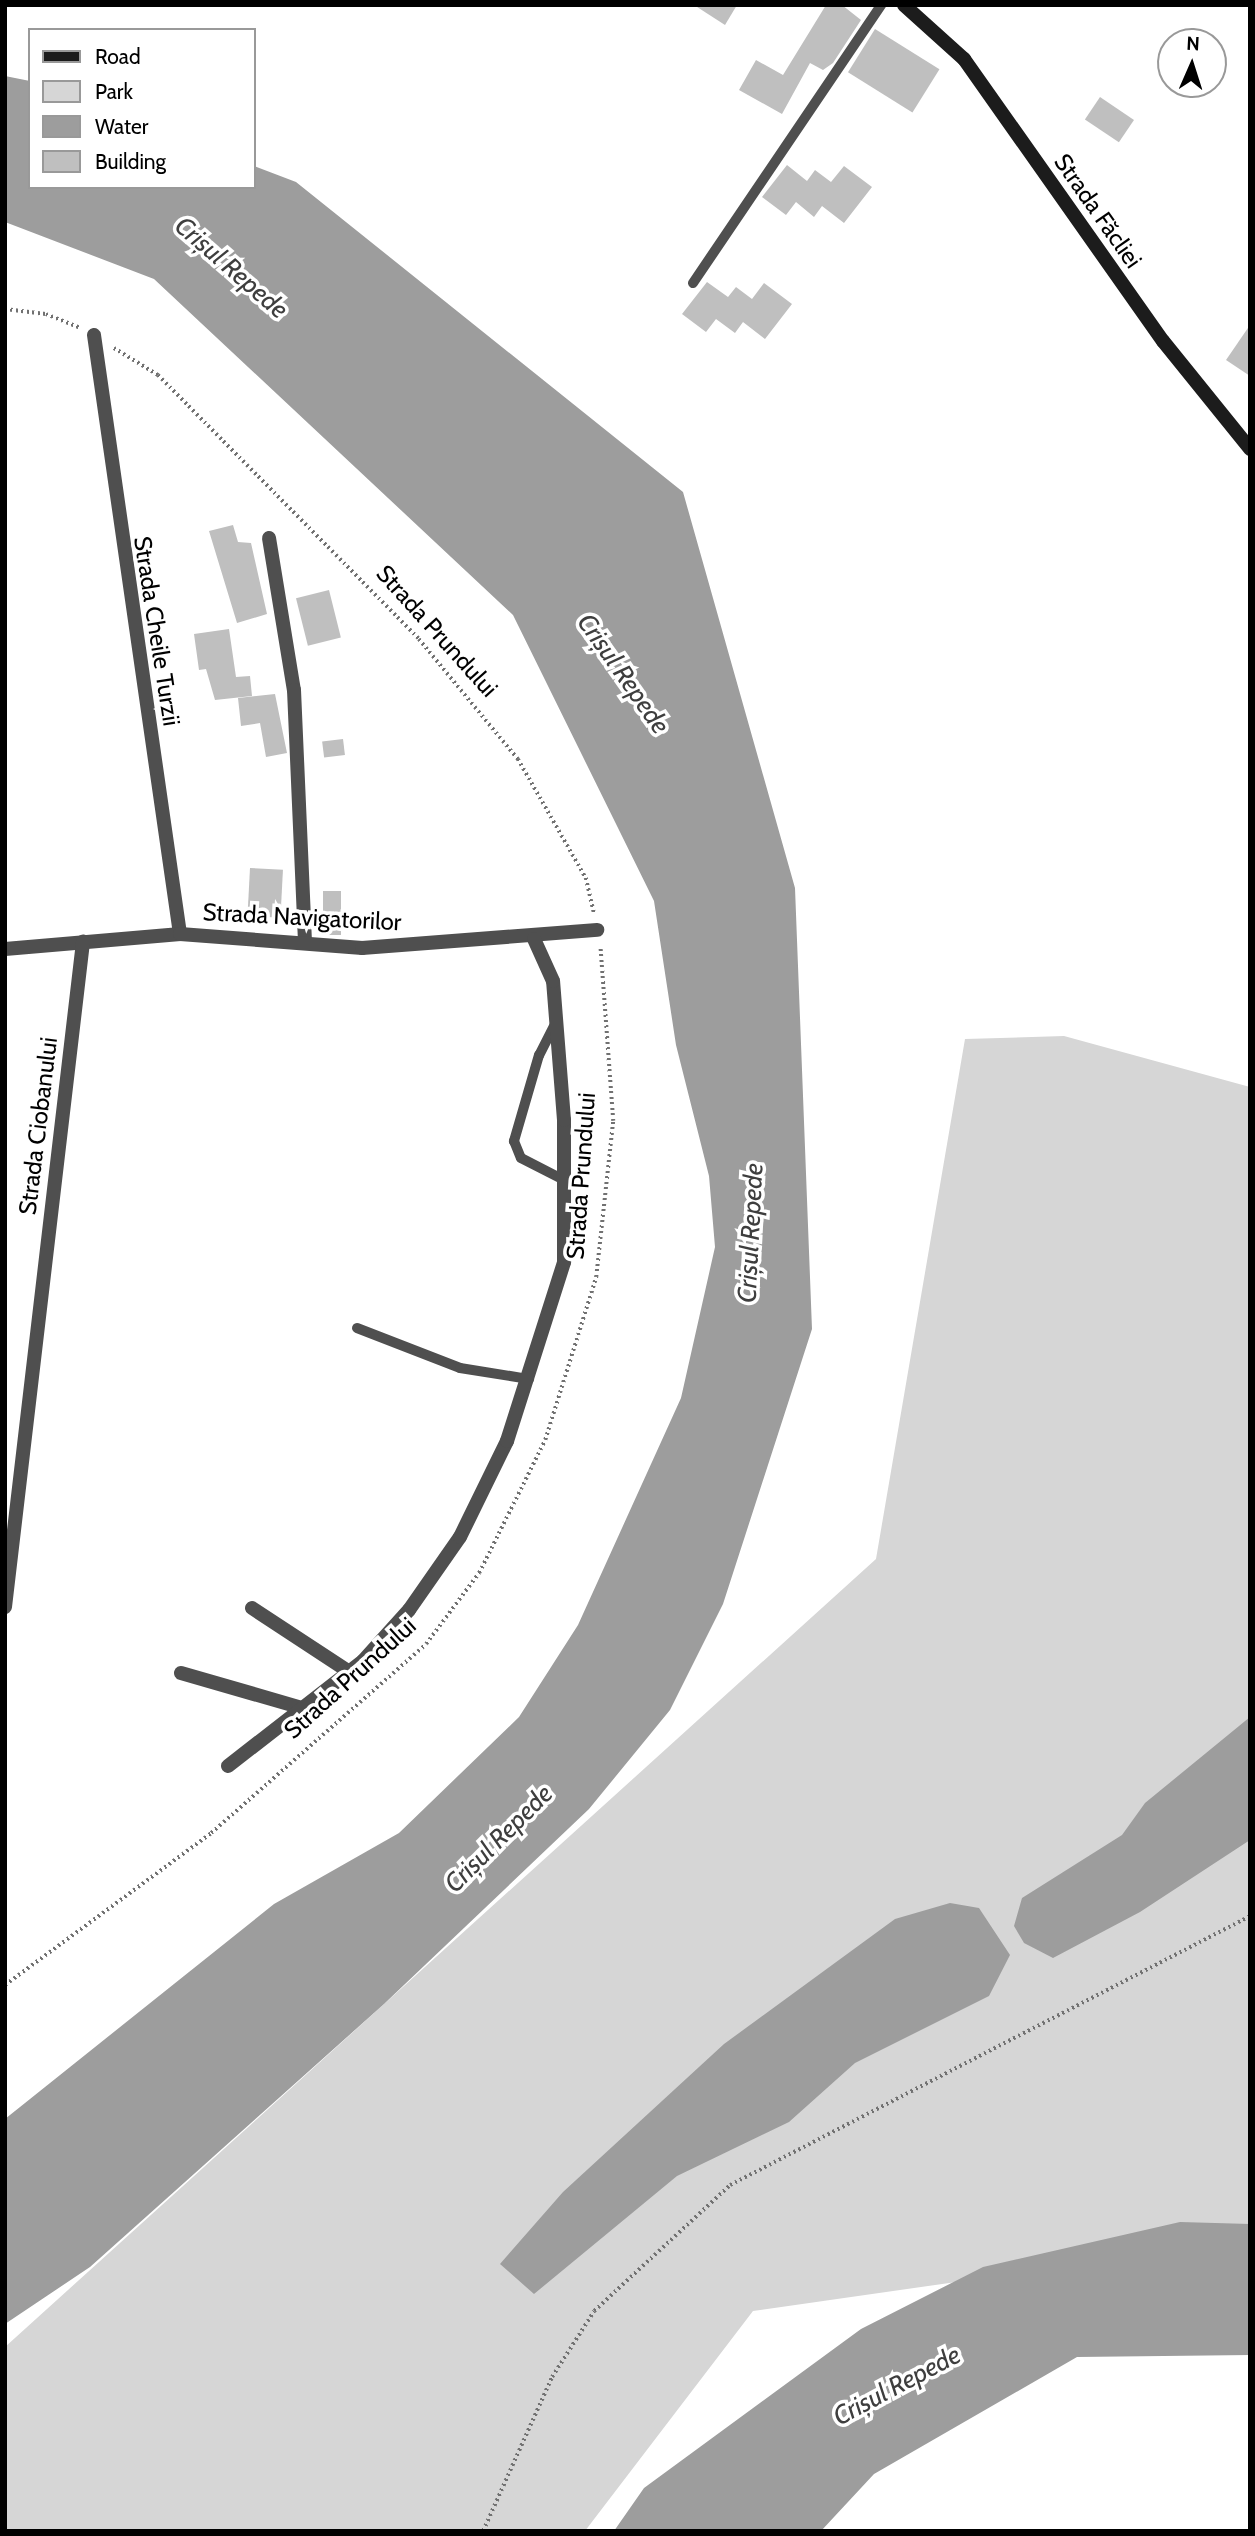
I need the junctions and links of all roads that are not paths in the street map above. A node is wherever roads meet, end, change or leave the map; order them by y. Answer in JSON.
{"nodes":[{"id":1,"x":881,"y":5,"type":"edge"},
{"id":2,"x":907,"y":6,"type":"edge"},
{"id":3,"x":693,"y":284,"type":"dead end"},
{"id":4,"x":93,"y":335,"type":"road end"},
{"id":5,"x":1250,"y":449,"type":"edge"},
{"id":6,"x":269,"y":538,"type":"dead end"},
{"id":7,"x":597,"y":930,"type":"road end"},
{"id":8,"x":180,"y":934,"type":"junction"},
{"id":9,"x":534,"y":939,"type":"junction"},
{"id":10,"x":305,"y":942,"type":"junction"},
{"id":11,"x":83,"y":943,"type":"junction"},
{"id":12,"x":5,"y":949,"type":"edge"},
{"id":13,"x":554,"y":1026,"type":"junction"},
{"id":14,"x":564,"y":1180,"type":"junction"},
{"id":15,"x":357,"y":1328,"type":"dead end"},
{"id":16,"x":529,"y":1379,"type":"junction"},
{"id":17,"x":5,"y":1607,"type":"edge"},
{"id":18,"x":252,"y":1608,"type":"dead end"},
{"id":19,"x":348,"y":1671,"type":"junction"},
{"id":20,"x":181,"y":1673,"type":"dead end"},
{"id":21,"x":299,"y":1707,"type":"junction"},
{"id":22,"x":228,"y":1766,"type":"dead end"}],
"edges":[{"from":1,"to":3,"type":"lane"},
{"from":2,"to":5,"type":"street","name":"Strada Făcliei"},
{"from":4,"to":8,"type":"street","name":"Strada Cheile Turzii"},
{"from":6,"to":10,"type":"street"},
{"from":7,"to":9,"type":"street","name":"Strada Navigatorilor"},
{"from":8,"to":10,"type":"street","name":"Strada Navigatorilor"},
{"from":8,"to":11,"type":"street","name":"Strada Navigatorilor"},
{"from":9,"to":10,"type":"street","name":"Strada Navigatorilor"},
{"from":9,"to":13,"type":"street","name":"Strada Prundului"},
{"from":11,"to":12,"type":"street","name":"Strada Navigatorilor"},
{"from":11,"to":17,"type":"street","name":"Strada Ciobanului"},
{"from":13,"to":14,"type":"street","name":"Strada Prundului"},
{"from":13,"to":14,"type":"lane"},
{"from":14,"to":16,"type":"street","name":"Strada Prundului"},
{"from":15,"to":16,"type":"lane"},
{"from":16,"to":19,"type":"street","name":"Strada Prundului"},
{"from":18,"to":19,"type":"street"},
{"from":19,"to":21,"type":"street","name":"Strada Prundului"},
{"from":20,"to":21,"type":"street"},
{"from":21,"to":22,"type":"street","name":"Strada Prundului"}]}
